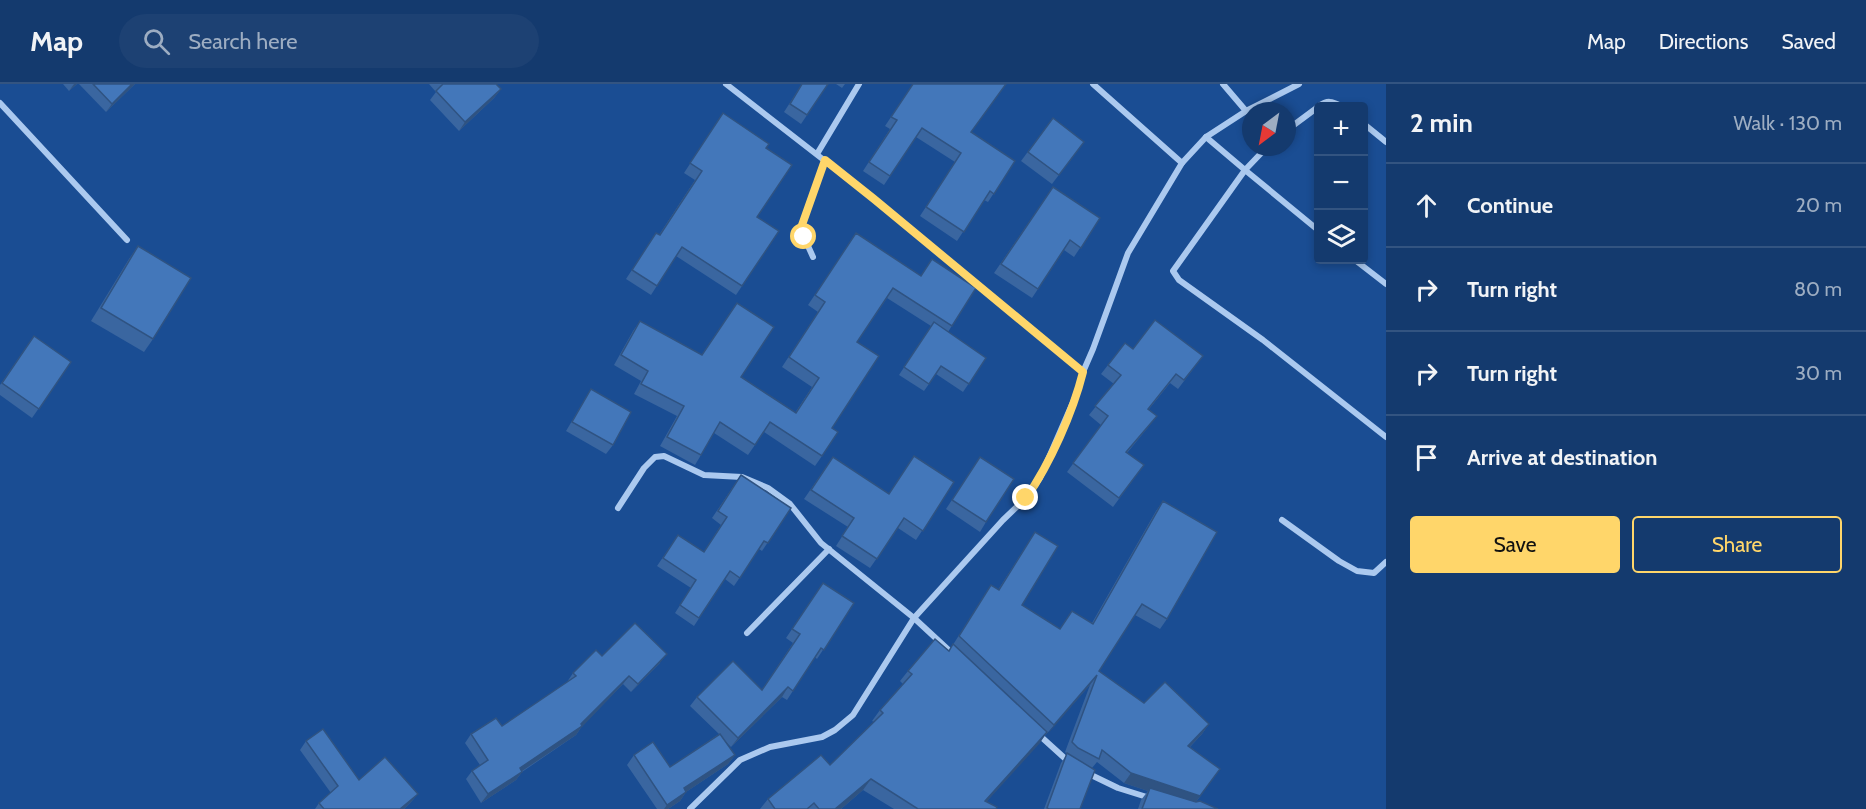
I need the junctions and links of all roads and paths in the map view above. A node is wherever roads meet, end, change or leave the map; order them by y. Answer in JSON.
{"nodes":[{"id":1,"x":726,"y":84,"type":"edge"},
{"id":2,"x":859,"y":84,"type":"edge"},
{"id":3,"x":1093,"y":84,"type":"edge"},
{"id":4,"x":1223,"y":84,"type":"edge"},
{"id":5,"x":1299,"y":84,"type":"edge"},
{"id":6,"x":1264,"y":102,"type":"edge"},
{"id":7,"x":0,"y":103,"type":"edge"},
{"id":8,"x":1242,"y":106,"type":"edge"},
{"id":9,"x":1314,"y":111,"type":"edge"},
{"id":10,"x":1242,"y":114,"type":"edge"},
{"id":11,"x":1296,"y":124,"type":"edge"},
{"id":12,"x":1368,"y":127,"type":"edge"},
{"id":13,"x":1206,"y":137,"type":"junction"},
{"id":14,"x":1386,"y":142,"type":"edge"},
{"id":15,"x":817,"y":154,"type":"junction"},
{"id":16,"x":1258,"y":156,"type":"edge"},
{"id":17,"x":825,"y":160,"type":"junction"},
{"id":18,"x":1182,"y":163,"type":"junction"},
{"id":19,"x":1245,"y":170,"type":"junction"},
{"id":20,"x":1314,"y":227,"type":"edge"},
{"id":21,"x":127,"y":240,"type":"dead end"},
{"id":22,"x":813,"y":257,"type":"dead end"},
{"id":23,"x":1360,"y":264,"type":"edge"},
{"id":24,"x":1386,"y":284,"type":"edge"},
{"id":25,"x":1083,"y":372,"type":"junction"},
{"id":26,"x":1386,"y":437,"type":"edge"},
{"id":27,"x":618,"y":508,"type":"dead end"},
{"id":28,"x":1282,"y":520,"type":"dead end"},
{"id":29,"x":830,"y":549,"type":"junction"},
{"id":30,"x":1386,"y":562,"type":"edge"},
{"id":31,"x":914,"y":618,"type":"junction"},
{"id":32,"x":747,"y":633,"type":"dead end"},
{"id":33,"x":957,"y":658,"type":"edge"},
{"id":34,"x":1034,"y":730,"type":"edge"},
{"id":35,"x":1075,"y":766,"type":"edge"},
{"id":36,"x":1083,"y":771,"type":"edge"},
{"id":37,"x":1156,"y":800,"type":"edge"},
{"id":38,"x":690,"y":809,"type":"edge"}],
"edges":[{"from":1,"to":15,"type":"street"},
{"from":2,"to":15,"type":"street"},
{"from":3,"to":18,"type":"street"},
{"from":4,"to":8,"type":"street"},
{"from":5,"to":6,"type":"street"},
{"from":7,"to":21,"type":"street"},
{"from":9,"to":11,"type":"street"},
{"from":10,"to":13,"type":"street"},
{"from":12,"to":14,"type":"street"},
{"from":13,"to":18,"type":"street"},
{"from":13,"to":19,"type":"street"},
{"from":15,"to":17,"type":"street"},
{"from":16,"to":19,"type":"street"},
{"from":17,"to":22,"type":"street"},
{"from":17,"to":25,"type":"street"},
{"from":18,"to":25,"type":"street"},
{"from":19,"to":20,"type":"street"},
{"from":19,"to":26,"type":"street"},
{"from":23,"to":24,"type":"street"},
{"from":25,"to":31,"type":"street"},
{"from":27,"to":29,"type":"street"},
{"from":28,"to":30,"type":"street"},
{"from":29,"to":31,"type":"street"},
{"from":29,"to":32,"type":"street"},
{"from":31,"to":33,"type":"street"},
{"from":31,"to":38,"type":"street"},
{"from":34,"to":35,"type":"street"},
{"from":36,"to":37,"type":"street"}]}
